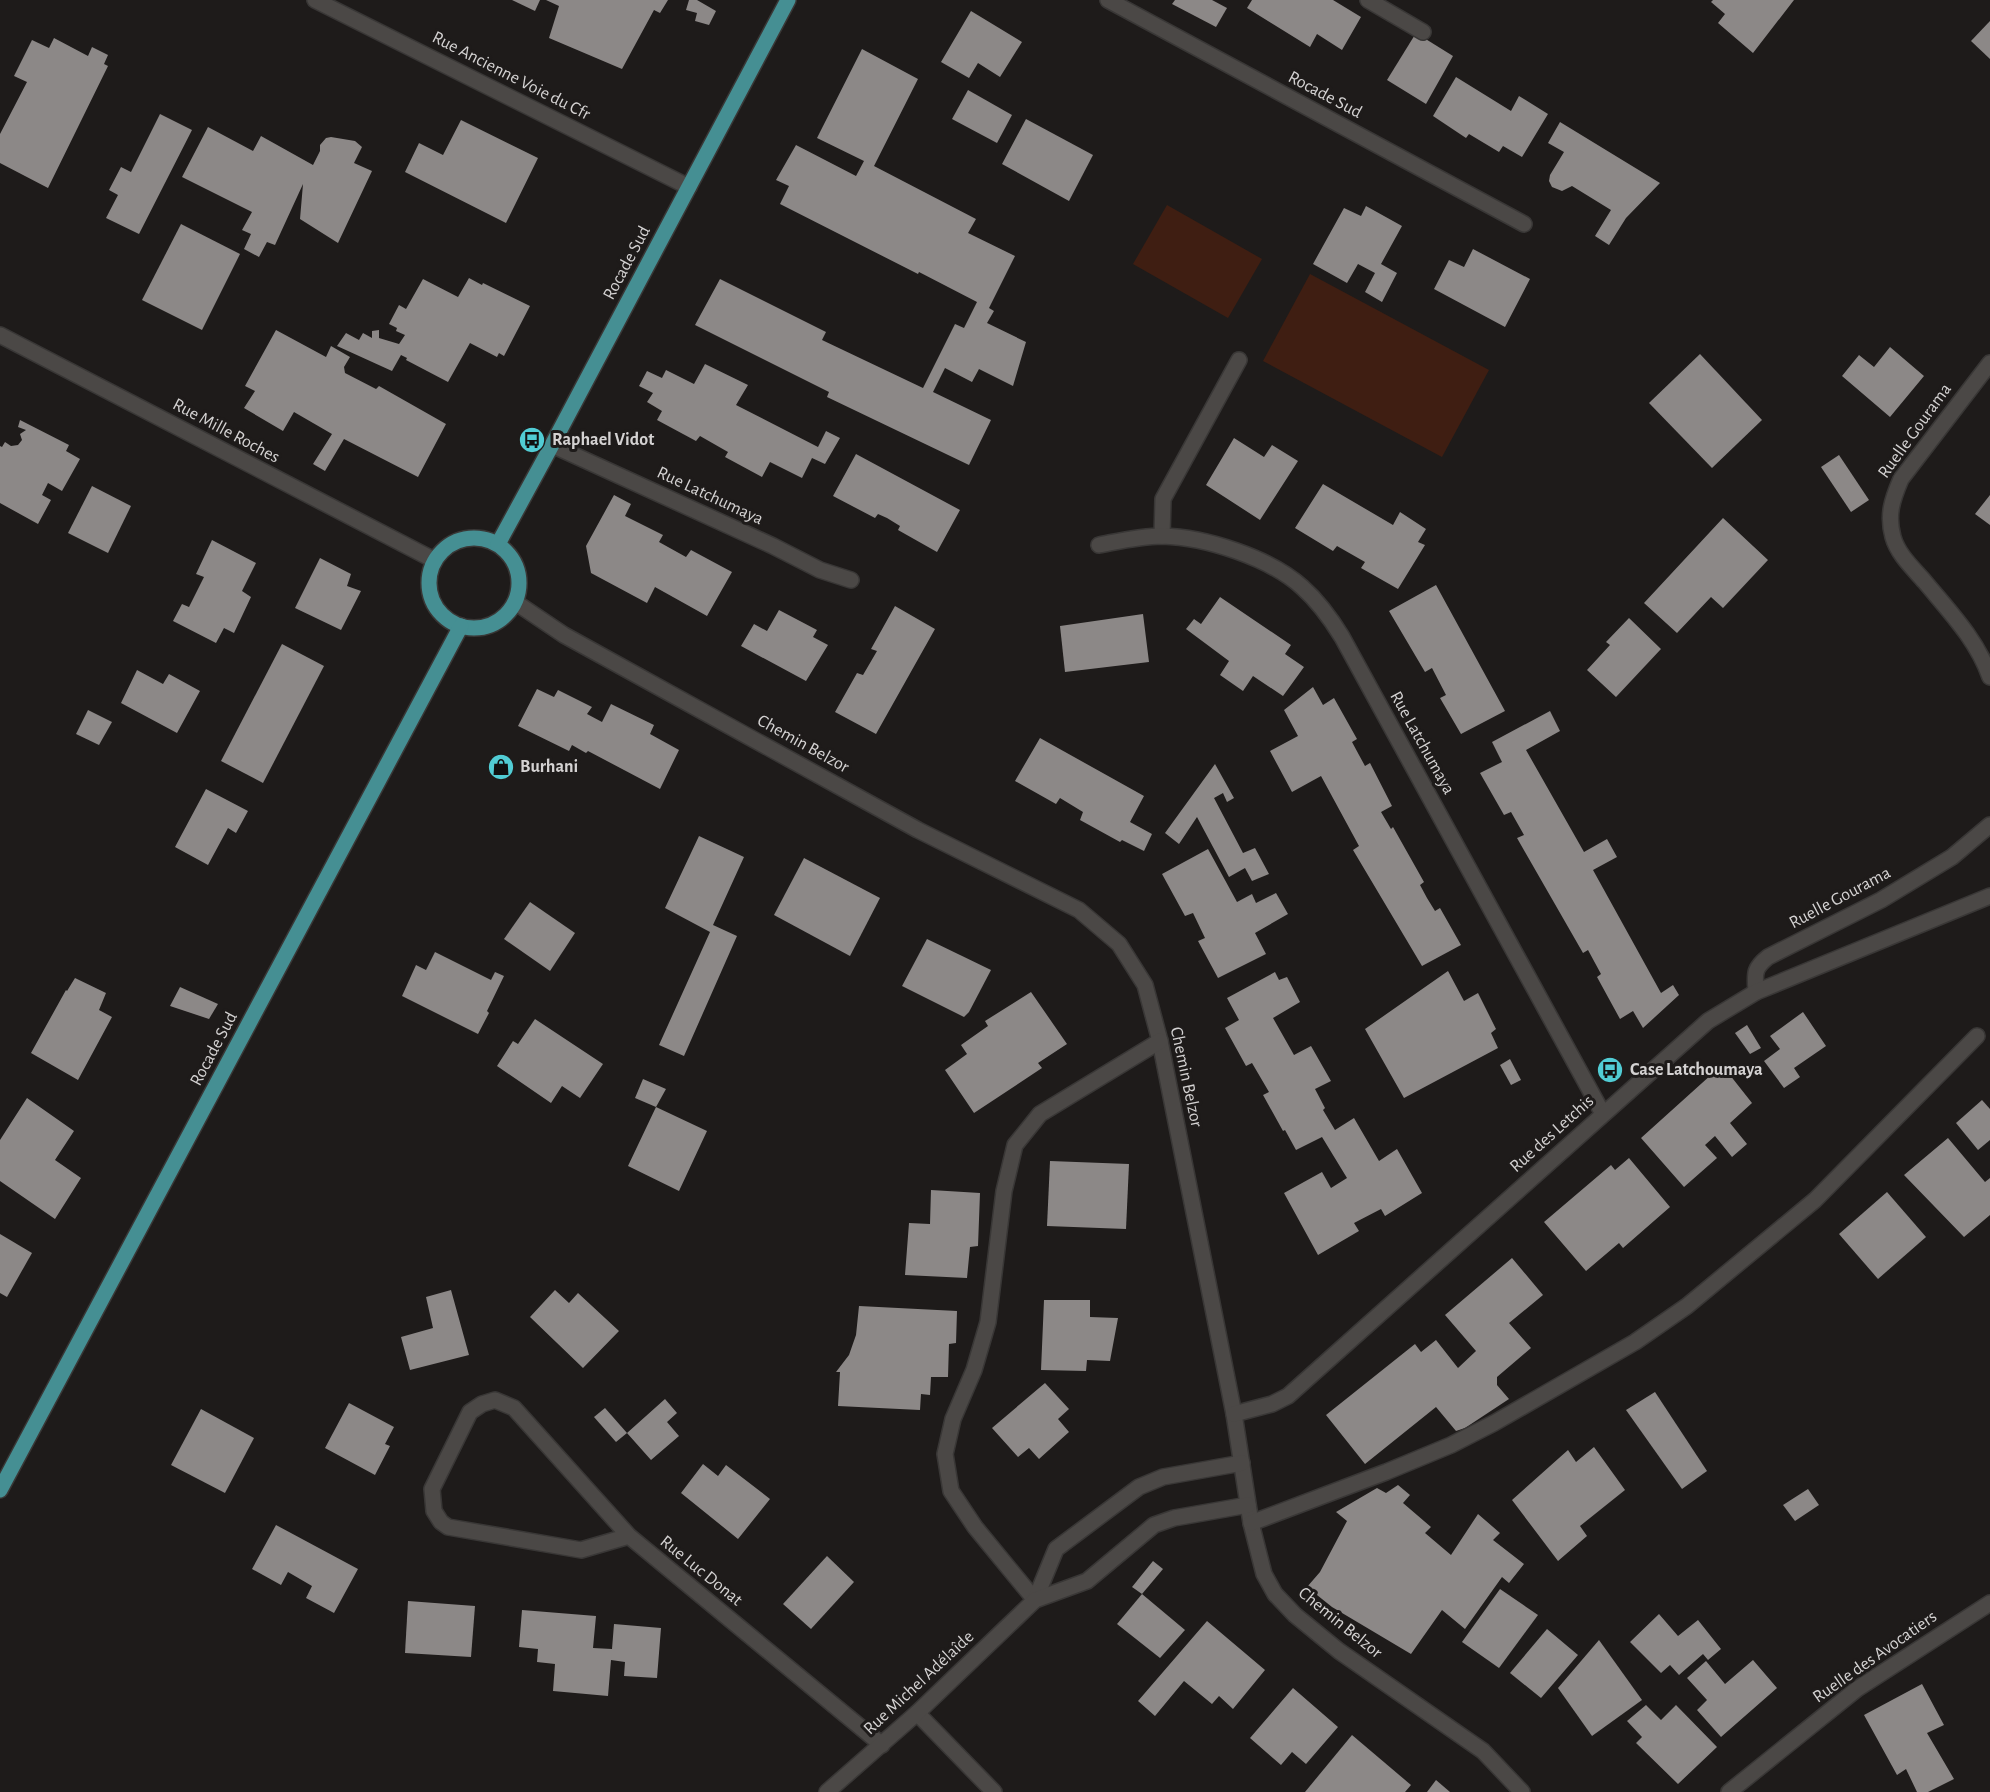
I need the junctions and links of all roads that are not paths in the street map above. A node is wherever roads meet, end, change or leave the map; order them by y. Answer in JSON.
{"nodes":[{"id":1,"x":315,"y":0,"type":"edge"},
{"id":2,"x":788,"y":0,"type":"edge"},
{"id":3,"x":1108,"y":0,"type":"edge"},
{"id":4,"x":1368,"y":0,"type":"edge"},
{"id":5,"x":1423,"y":32,"type":"dead end"},
{"id":6,"x":689,"y":187,"type":"junction"},
{"id":7,"x":1524,"y":224,"type":"dead end"},
{"id":8,"x":0,"y":335,"type":"edge"},
{"id":9,"x":1239,"y":360,"type":"dead end"},
{"id":10,"x":1990,"y":363,"type":"edge"},
{"id":11,"x":552,"y":445,"type":"junction"},
{"id":12,"x":1162,"y":536,"type":"junction"},
{"id":13,"x":498,"y":544,"type":"junction"},
{"id":14,"x":1098,"y":545,"type":"dead end"},
{"id":15,"x":434,"y":560,"type":"junction"},
{"id":16,"x":851,"y":580,"type":"dead end"},
{"id":17,"x":515,"y":602,"type":"junction"},
{"id":18,"x":461,"y":626,"type":"junction"},
{"id":19,"x":1990,"y":677,"type":"edge"},
{"id":20,"x":1990,"y":825,"type":"edge"},
{"id":21,"x":1990,"y":896,"type":"edge"},
{"id":22,"x":1756,"y":992,"type":"junction"},
{"id":23,"x":1977,"y":1036,"type":"dead end"},
{"id":24,"x":1160,"y":1041,"type":"junction"},
{"id":25,"x":1603,"y":1114,"type":"junction"},
{"id":26,"x":1234,"y":1414,"type":"junction"},
{"id":27,"x":1242,"y":1463,"type":"junction"},
{"id":28,"x":0,"y":1490,"type":"edge"},
{"id":29,"x":1248,"y":1505,"type":"junction"},
{"id":30,"x":1251,"y":1523,"type":"junction"},
{"id":31,"x":629,"y":1536,"type":"junction"},
{"id":32,"x":1035,"y":1600,"type":"junction"},
{"id":33,"x":1990,"y":1603,"type":"edge"},
{"id":34,"x":917,"y":1713,"type":"junction"},
{"id":35,"x":882,"y":1745,"type":"junction"},
{"id":36,"x":827,"y":1792,"type":"edge"},
{"id":37,"x":994,"y":1792,"type":"edge"},
{"id":38,"x":1522,"y":1792,"type":"edge"},
{"id":39,"x":1729,"y":1792,"type":"edge"}],
"edges":[{"from":1,"to":6,"type":"street","name":"Rue Ancienne Voie du Cfr"},
{"from":2,"to":6,"type":"main road","name":"Rocade Sud"},
{"from":3,"to":7,"type":"street","name":"Rocade Sud"},
{"from":4,"to":5,"type":"street"},
{"from":6,"to":11,"type":"main road","name":"Rocade Sud"},
{"from":8,"to":15,"type":"street","name":"Rue Mille Roches"},
{"from":9,"to":12,"type":"street"},
{"from":10,"to":19,"type":"street","name":"Ruelle Gourama"},
{"from":11,"to":13,"type":"main road","name":"Rocade Sud"},
{"from":11,"to":16,"type":"street","name":"Rue Latchumaya"},
{"from":12,"to":14,"type":"street","name":"Rue Latchumaya"},
{"from":12,"to":25,"type":"street","name":"Rue Latchumaya"},
{"from":13,"to":15,"type":"main road"},
{"from":13,"to":17,"type":"main road"},
{"from":15,"to":18,"type":"main road"},
{"from":17,"to":18,"type":"main road"},
{"from":17,"to":24,"type":"street","name":"Chemin Belzor"},
{"from":18,"to":28,"type":"main road","name":"Rocade Sud"},
{"from":20,"to":22,"type":"street","name":"Ruelle Gourama"},
{"from":21,"to":22,"type":"street","name":"Rue des Letchis"},
{"from":22,"to":25,"type":"street","name":"Rue des Letchis"},
{"from":23,"to":30,"type":"street"},
{"from":24,"to":26,"type":"street","name":"Chemin Belzor"},
{"from":24,"to":32,"type":"street"},
{"from":25,"to":26,"type":"street","name":"Rue des Letchis"},
{"from":26,"to":27,"type":"street","name":"Chemin Belzor"},
{"from":27,"to":29,"type":"street","name":"Chemin Belzor"},
{"from":27,"to":32,"type":"street","name":"Rue Michel Adélaîde"},
{"from":29,"to":30,"type":"street","name":"Chemin Belzor"},
{"from":29,"to":32,"type":"street","name":"Rue Michel Adélaîde"},
{"from":30,"to":38,"type":"street","name":"Chemin Belzor"},
{"from":31,"to":31,"type":"street","name":"Rue Luc Donat"},
{"from":31,"to":35,"type":"street","name":"Rue Luc Donat"},
{"from":32,"to":34,"type":"street","name":"Rue Michel Adélaîde"},
{"from":33,"to":39,"type":"street","name":"Ruelle des Avocatiers"},
{"from":34,"to":35,"type":"street","name":"Rue Michel Adélaîde"},
{"from":34,"to":37,"type":"street"},
{"from":35,"to":36,"type":"street","name":"Rue Michel Adélaîde"}]}
